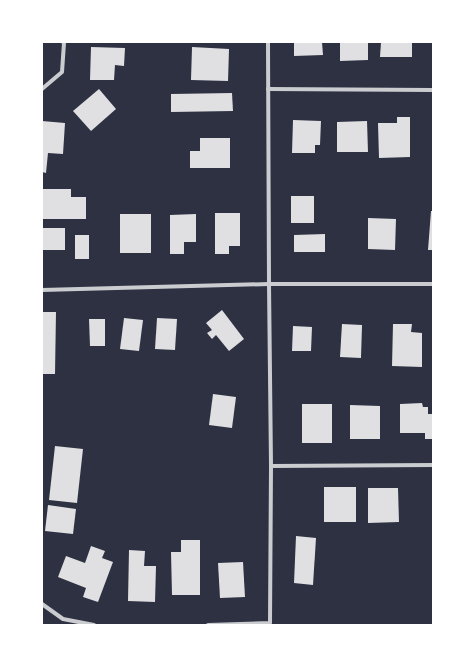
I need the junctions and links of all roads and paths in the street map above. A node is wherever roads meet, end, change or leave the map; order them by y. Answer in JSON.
{"nodes":[{"id":1,"x":63,"y":42,"type":"edge"},
{"id":2,"x":268,"y":42,"type":"edge"},
{"id":3,"x":42,"y":89,"type":"edge"},
{"id":4,"x":268,"y":89,"type":"junction"},
{"id":5,"x":433,"y":90,"type":"edge"},
{"id":6,"x":269,"y":284,"type":"junction"},
{"id":7,"x":433,"y":284,"type":"edge"},
{"id":8,"x":42,"y":290,"type":"edge"},
{"id":9,"x":433,"y":465,"type":"edge"},
{"id":10,"x":271,"y":466,"type":"junction"},
{"id":11,"x":42,"y":604,"type":"edge"},
{"id":12,"x":94,"y":625,"type":"edge"},
{"id":13,"x":208,"y":625,"type":"edge"}],
"edges":[{"from":1,"to":3,"type":"street"},
{"from":2,"to":4,"type":"street"},
{"from":4,"to":5,"type":"street"},
{"from":4,"to":6,"type":"street"},
{"from":6,"to":7,"type":"street"},
{"from":6,"to":8,"type":"street"},
{"from":6,"to":10,"type":"street"},
{"from":9,"to":10,"type":"street"},
{"from":10,"to":13,"type":"street"},
{"from":11,"to":12,"type":"street"}]}
